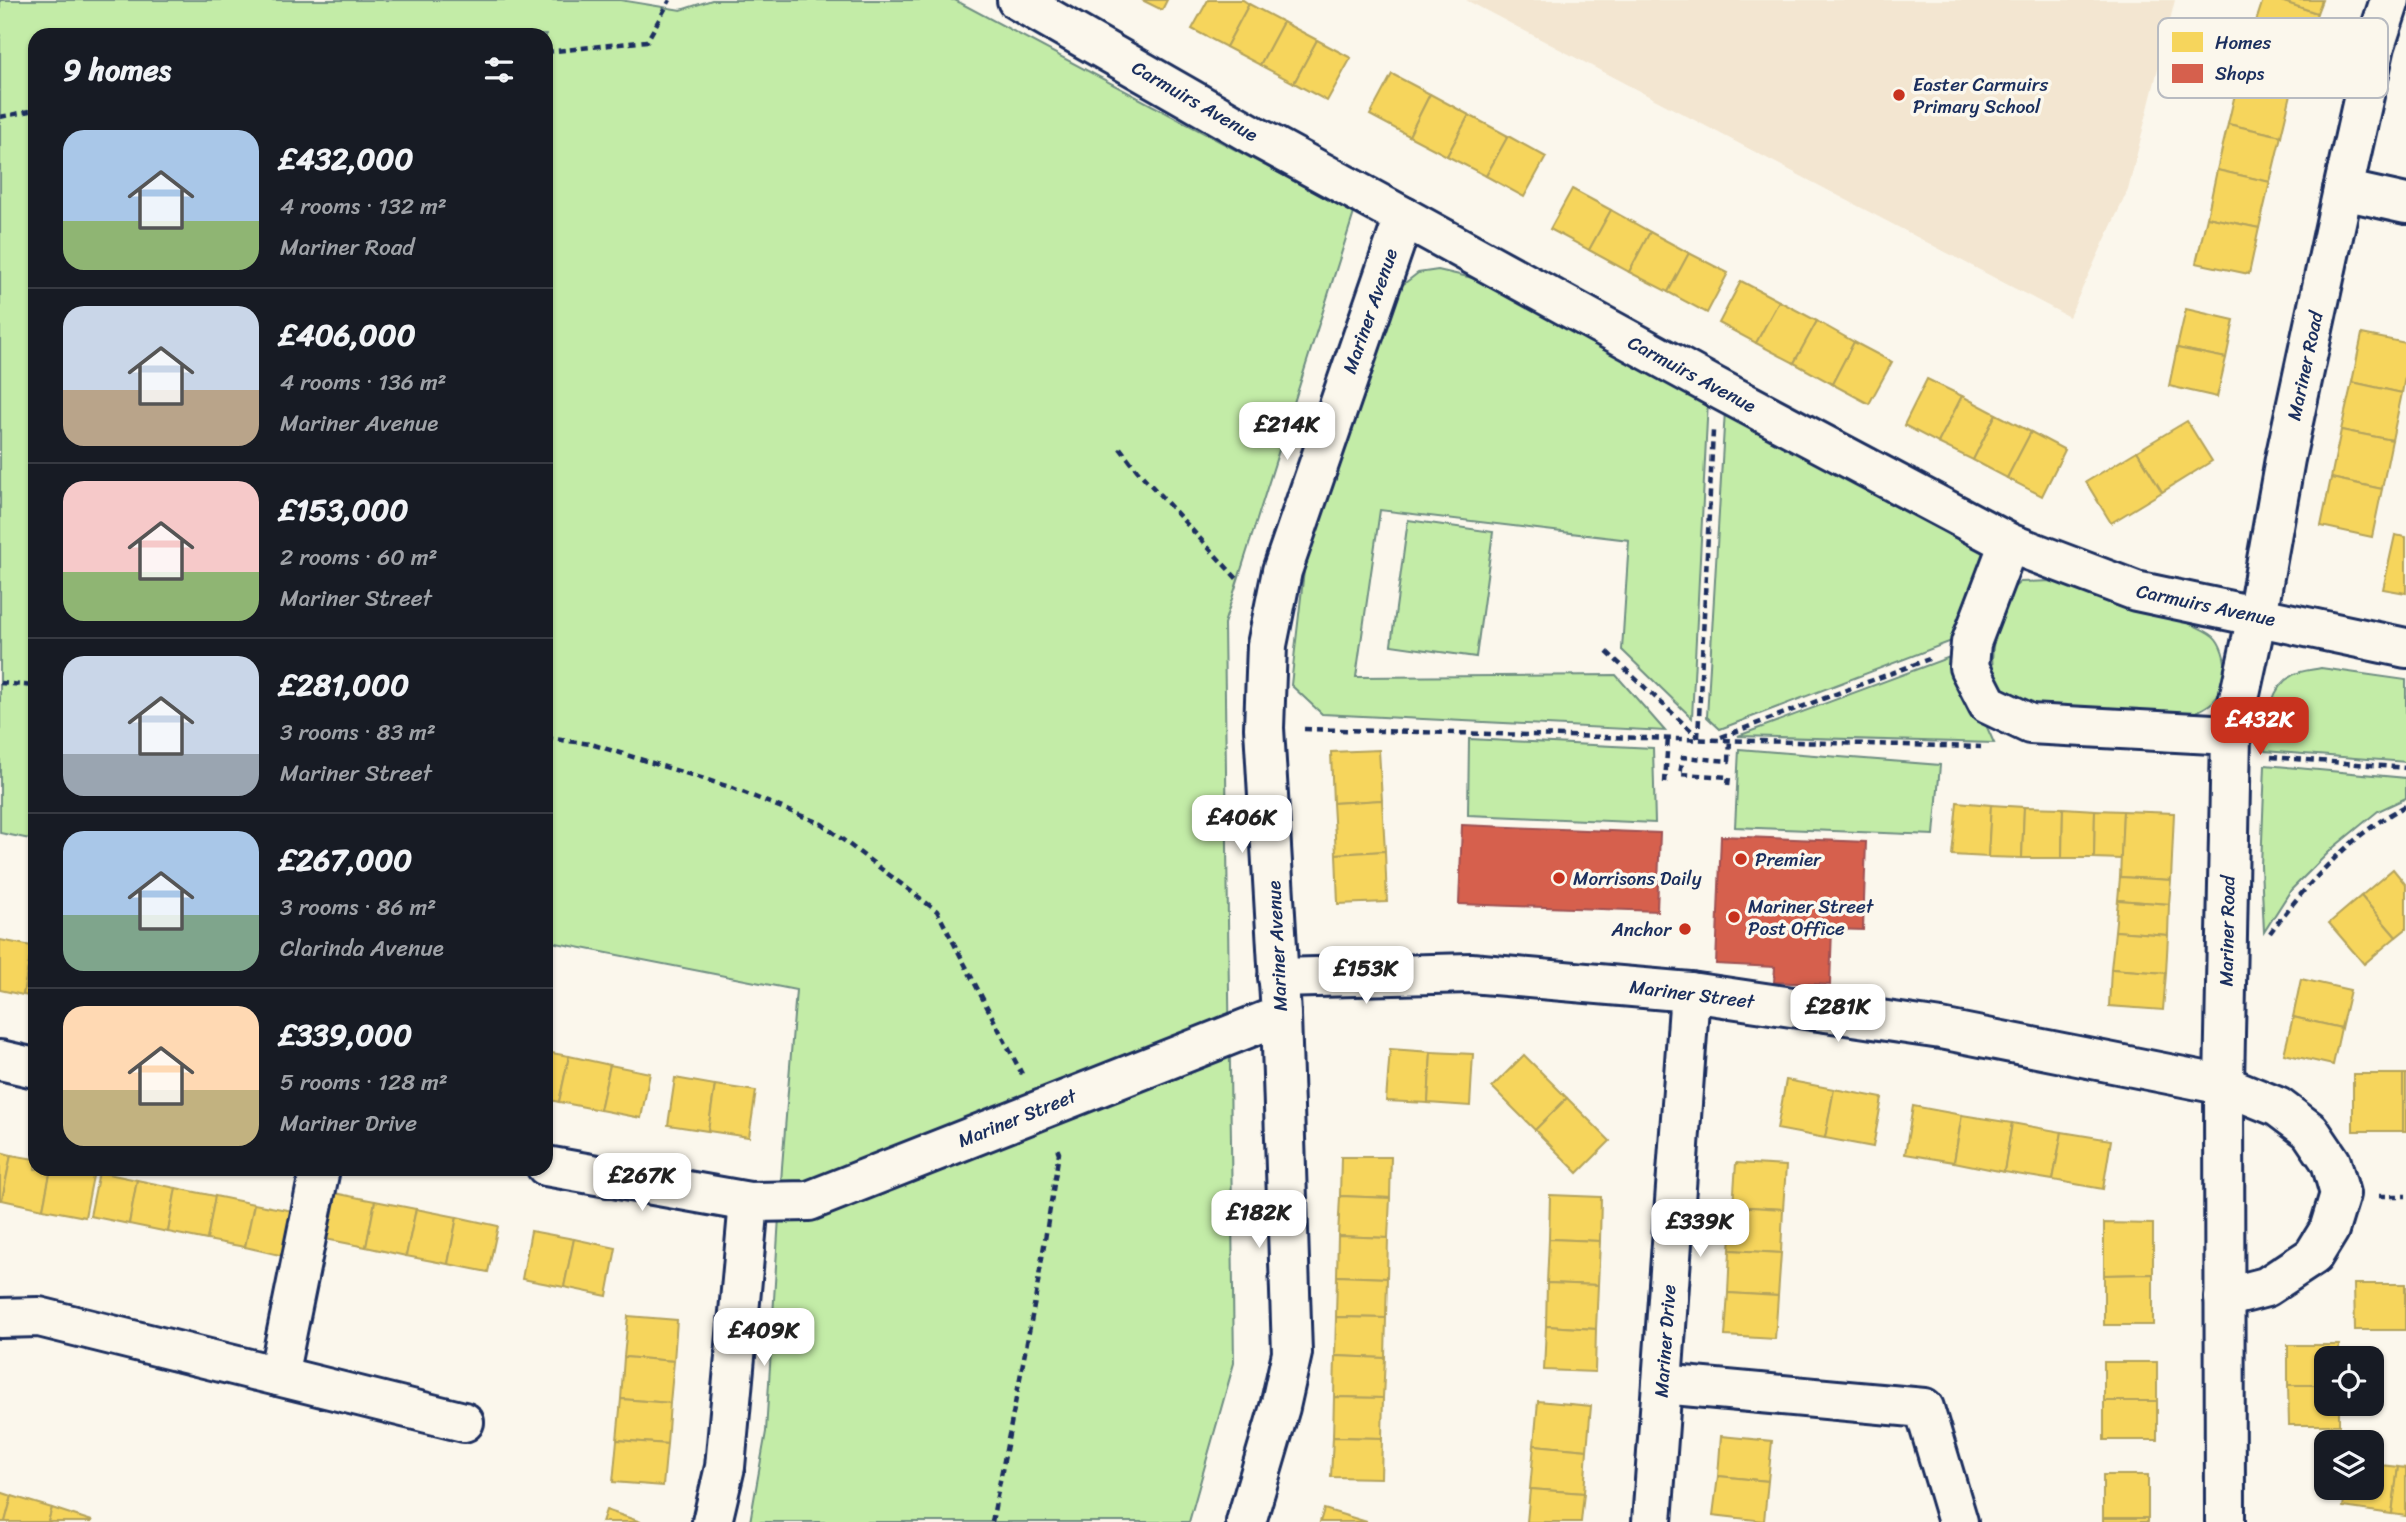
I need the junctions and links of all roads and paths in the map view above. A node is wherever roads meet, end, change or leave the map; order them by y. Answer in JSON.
{"nodes":[{"id":1,"x":670,"y":0,"type":"edge"},
{"id":2,"x":1017,"y":0,"type":"edge"},
{"id":3,"x":2390,"y":0,"type":"edge"},
{"id":4,"x":2384,"y":18,"type":"edge"},
{"id":5,"x":553,"y":51,"type":"edge"},
{"id":6,"x":2363,"y":98,"type":"edge"},
{"id":7,"x":28,"y":111,"type":"edge"},
{"id":8,"x":0,"y":117,"type":"edge"},
{"id":9,"x":2343,"y":190,"type":"junction"},
{"id":10,"x":2406,"y":204,"type":"edge"},
{"id":11,"x":1404,"y":217,"type":"junction"},
{"id":12,"x":1715,"y":387,"type":"junction"},
{"id":13,"x":1120,"y":447,"type":"dead end"},
{"id":14,"x":2010,"y":543,"type":"junction"},
{"id":15,"x":1275,"y":605,"type":"junction"},
{"id":16,"x":2257,"y":616,"type":"junction"},
{"id":17,"x":1971,"y":643,"type":"junction"},
{"id":18,"x":2406,"y":648,"type":"edge"},
{"id":19,"x":1607,"y":652,"type":"dead end"},
{"id":20,"x":0,"y":683,"type":"edge"},
{"id":21,"x":28,"y":685,"type":"edge"},
{"id":22,"x":2030,"y":724,"type":"junction"},
{"id":23,"x":1265,"y":728,"type":"junction"},
{"id":24,"x":1668,"y":737,"type":"junction"},
{"id":25,"x":1698,"y":738,"type":"junction"},
{"id":26,"x":553,"y":739,"type":"edge"},
{"id":27,"x":1717,"y":739,"type":"junction"},
{"id":28,"x":1730,"y":739,"type":"junction"},
{"id":29,"x":2230,"y":744,"type":"junction"},
{"id":30,"x":2406,"y":768,"type":"edge"},
{"id":31,"x":1665,"y":783,"type":"dead end"},
{"id":32,"x":1728,"y":785,"type":"dead end"},
{"id":33,"x":2406,"y":806,"type":"edge"},
{"id":34,"x":2226,"y":958,"type":"junction"},
{"id":35,"x":1690,"y":992,"type":"junction"},
{"id":36,"x":1280,"y":996,"type":"junction"},
{"id":37,"x":0,"y":1060,"type":"edge"},
{"id":38,"x":28,"y":1066,"type":"edge"},
{"id":39,"x":2224,"y":1085,"type":"junction"},
{"id":40,"x":1040,"y":1108,"type":"junction"},
{"id":41,"x":553,"y":1168,"type":"edge"},
{"id":42,"x":319,"y":1176,"type":"edge"},
{"id":43,"x":749,"y":1202,"type":"junction"},
{"id":44,"x":2224,"y":1298,"type":"junction"},
{"id":45,"x":0,"y":1318,"type":"edge"},
{"id":46,"x":278,"y":1377,"type":"junction"},
{"id":47,"x":1661,"y":1384,"type":"junction"},
{"id":48,"x":464,"y":1422,"type":"dead end"},
{"id":49,"x":712,"y":1522,"type":"edge"},
{"id":50,"x":992,"y":1522,"type":"edge"},
{"id":51,"x":1246,"y":1522,"type":"edge"},
{"id":52,"x":1651,"y":1522,"type":"edge"},
{"id":53,"x":1958,"y":1522,"type":"edge"},
{"id":54,"x":2225,"y":1522,"type":"edge"}],
"edges":[{"from":1,"to":5,"type":"path"},
{"from":2,"to":11,"type":"street","name":"Carmuirs Avenue"},
{"from":3,"to":4,"type":"street","name":"Mariner Road"},
{"from":6,"to":9,"type":"street","name":"Mariner Road"},
{"from":7,"to":8,"type":"path"},
{"from":9,"to":10,"type":"street"},
{"from":9,"to":16,"type":"street","name":"Mariner Road"},
{"from":11,"to":12,"type":"street","name":"Carmuirs Avenue"},
{"from":11,"to":15,"type":"street","name":"Mariner Avenue"},
{"from":12,"to":14,"type":"street","name":"Carmuirs Avenue"},
{"from":12,"to":25,"type":"path"},
{"from":13,"to":15,"type":"path"},
{"from":14,"to":16,"type":"street","name":"Carmuirs Avenue"},
{"from":14,"to":17,"type":"street"},
{"from":15,"to":23,"type":"street","name":"Mariner Avenue"},
{"from":16,"to":18,"type":"street","name":"Carmuirs Avenue"},
{"from":16,"to":29,"type":"street","name":"Mariner Road"},
{"from":17,"to":22,"type":"street"},
{"from":17,"to":27,"type":"path"},
{"from":19,"to":25,"type":"path"},
{"from":20,"to":21,"type":"path"},
{"from":22,"to":28,"type":"path"},
{"from":22,"to":29,"type":"street"},
{"from":23,"to":24,"type":"path"},
{"from":23,"to":36,"type":"street","name":"Mariner Avenue"},
{"from":24,"to":25,"type":"path"},
{"from":24,"to":31,"type":"path"},
{"from":25,"to":27,"type":"path"},
{"from":26,"to":40,"type":"path"},
{"from":27,"to":28,"type":"path"},
{"from":28,"to":32,"type":"path"},
{"from":29,"to":30,"type":"path"},
{"from":29,"to":34,"type":"street","name":"Mariner Road"},
{"from":33,"to":34,"type":"path"},
{"from":34,"to":39,"type":"street","name":"Mariner Road"},
{"from":35,"to":36,"type":"street","name":"Mariner Street"},
{"from":35,"to":39,"type":"street","name":"Mariner Street"},
{"from":35,"to":47,"type":"street","name":"Mariner Drive"},
{"from":36,"to":40,"type":"street","name":"Mariner Street"},
{"from":36,"to":51,"type":"street","name":"Mariner Avenue"},
{"from":37,"to":38,"type":"street"},
{"from":39,"to":44,"type":"street","name":"Mariner Road"},
{"from":39,"to":44,"type":"street"},
{"from":40,"to":43,"type":"street","name":"Mariner Street"},
{"from":40,"to":50,"type":"path"},
{"from":41,"to":43,"type":"street","name":"Mariner Street"},
{"from":42,"to":46,"type":"street"},
{"from":43,"to":49,"type":"street"},
{"from":44,"to":54,"type":"street","name":"Mariner Road"},
{"from":45,"to":46,"type":"street"},
{"from":46,"to":48,"type":"street"},
{"from":47,"to":52,"type":"street","name":"Mariner Drive"},
{"from":47,"to":53,"type":"street"}]}
